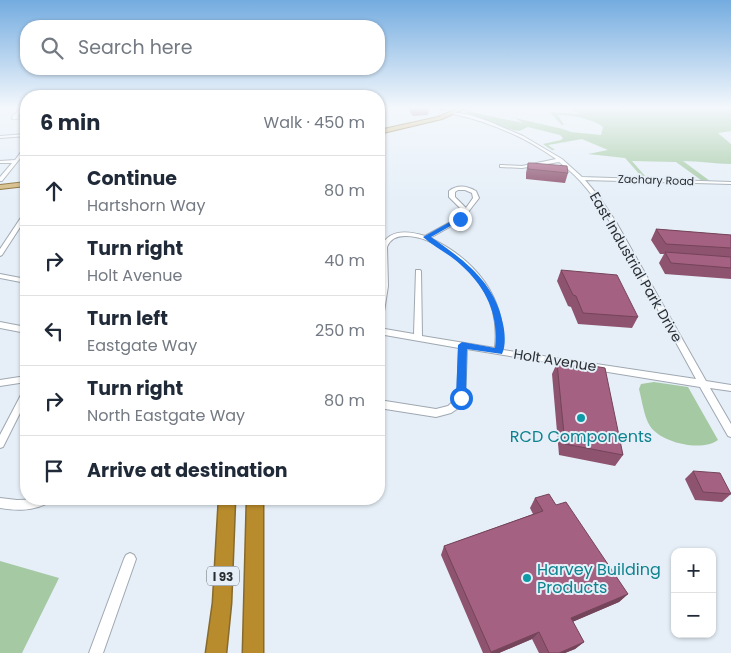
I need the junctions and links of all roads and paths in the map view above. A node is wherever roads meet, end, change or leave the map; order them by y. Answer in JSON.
{"nodes":[{"id":1,"x":524,"y":138,"type":"edge"},
{"id":2,"x":20,"y":156,"type":"edge"},
{"id":3,"x":560,"y":160,"type":"junction"},
{"id":4,"x":16,"y":161,"type":"junction"},
{"id":5,"x":0,"y":162,"type":"edge"},
{"id":6,"x":502,"y":166,"type":"dead end"},
{"id":7,"x":581,"y":178,"type":"junction"},
{"id":8,"x":0,"y":180,"type":"edge"},
{"id":9,"x":731,"y":183,"type":"edge"},
{"id":10,"x":20,"y":185,"type":"edge"},
{"id":11,"x":0,"y":187,"type":"edge"},
{"id":12,"x":466,"y":212,"type":"junction"},
{"id":13,"x":20,"y":223,"type":"edge"},
{"id":14,"x":427,"y":237,"type":"junction"},
{"id":15,"x":385,"y":241,"type":"edge"},
{"id":16,"x":0,"y":254,"type":"edge"},
{"id":17,"x":418,"y":271,"type":"dead end"},
{"id":18,"x":0,"y":276,"type":"edge"},
{"id":19,"x":20,"y":279,"type":"edge"},
{"id":20,"x":0,"y":325,"type":"edge"},
{"id":21,"x":20,"y":329,"type":"edge"},
{"id":22,"x":385,"y":332,"type":"edge"},
{"id":23,"x":418,"y":337,"type":"junction"},
{"id":24,"x":462,"y":345,"type":"junction"},
{"id":25,"x":499,"y":352,"type":"junction"},
{"id":26,"x":20,"y":380,"type":"edge"},
{"id":27,"x":0,"y":383,"type":"edge"},
{"id":28,"x":703,"y":383,"type":"junction"},
{"id":29,"x":731,"y":388,"type":"edge"},
{"id":30,"x":20,"y":405,"type":"edge"},
{"id":31,"x":385,"y":405,"type":"edge"},
{"id":32,"x":731,"y":433,"type":"edge"},
{"id":33,"x":0,"y":444,"type":"edge"},
{"id":34,"x":0,"y":503,"type":"edge"},
{"id":35,"x":30,"y":505,"type":"edge"},
{"id":36,"x":227,"y":505,"type":"edge"},
{"id":37,"x":255,"y":505,"type":"edge"},
{"id":38,"x":130,"y":559,"type":"dead end"},
{"id":39,"x":96,"y":653,"type":"edge"},
{"id":40,"x":216,"y":653,"type":"edge"},
{"id":41,"x":253,"y":653,"type":"edge"}],
"edges":[{"from":1,"to":3,"type":"street","name":"East Industrial Park Drive"},
{"from":2,"to":4,"type":"street"},
{"from":3,"to":6,"type":"street"},
{"from":3,"to":7,"type":"street","name":"East Industrial Park Drive"},
{"from":4,"to":5,"type":"street"},
{"from":4,"to":8,"type":"street"},
{"from":7,"to":9,"type":"street","name":"Zachary Road"},
{"from":7,"to":28,"type":"street","name":"East Industrial Park Drive"},
{"from":10,"to":11,"type":"main road"},
{"from":12,"to":12,"type":"street"},
{"from":12,"to":14,"type":"street"},
{"from":13,"to":16,"type":"street"},
{"from":14,"to":15,"type":"street"},
{"from":14,"to":25,"type":"street"},
{"from":17,"to":23,"type":"street"},
{"from":18,"to":19,"type":"street"},
{"from":20,"to":21,"type":"street"},
{"from":22,"to":23,"type":"street","name":"Holt Avenue"},
{"from":23,"to":24,"type":"street","name":"Holt Avenue"},
{"from":24,"to":25,"type":"street","name":"Holt Avenue"},
{"from":24,"to":31,"type":"street"},
{"from":25,"to":28,"type":"street","name":"Holt Avenue"},
{"from":26,"to":27,"type":"street"},
{"from":28,"to":29,"type":"street","name":"Holt Avenue"},
{"from":28,"to":32,"type":"street","name":"East Industrial Park Drive"},
{"from":30,"to":33,"type":"street"},
{"from":34,"to":35,"type":"street"},
{"from":36,"to":40,"type":"highway","number":"I 93"},
{"from":37,"to":41,"type":"highway","number":"I 93"},
{"from":38,"to":39,"type":"street"}]}
